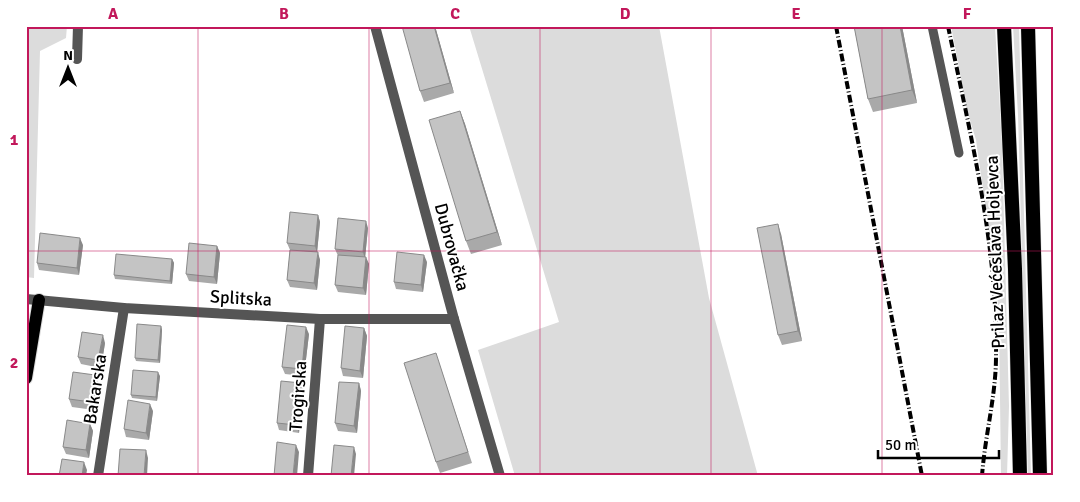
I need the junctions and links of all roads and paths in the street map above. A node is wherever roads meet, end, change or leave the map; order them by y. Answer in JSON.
{"nodes":[{"id":1,"x":78,"y":26,"type":"edge"},
{"id":2,"x":375,"y":26,"type":"edge"},
{"id":3,"x":932,"y":26,"type":"edge"},
{"id":4,"x":1004,"y":26,"type":"edge"},
{"id":5,"x":1028,"y":26,"type":"edge"},
{"id":6,"x":76,"y":59,"type":"dead end"},
{"id":7,"x":959,"y":153,"type":"dead end"},
{"id":8,"x":33,"y":299,"type":"edge"},
{"id":9,"x":124,"y":308,"type":"junction"},
{"id":10,"x":320,"y":318,"type":"junction"},
{"id":11,"x":454,"y":318,"type":"junction"},
{"id":12,"x":26,"y":378,"type":"edge"},
{"id":13,"x":98,"y":476,"type":"edge"},
{"id":14,"x":308,"y":476,"type":"edge"},
{"id":15,"x":500,"y":476,"type":"edge"},
{"id":16,"x":1020,"y":476,"type":"edge"},
{"id":17,"x":1040,"y":476,"type":"edge"}],
"edges":[{"from":1,"to":6,"type":"street"},
{"from":2,"to":11,"type":"street","name":"Dubrovačka"},
{"from":3,"to":7,"type":"lane"},
{"from":4,"to":16,"type":"highway","name":"Prilaz Većeslava Holjevca"},
{"from":5,"to":17,"type":"highway"},
{"from":8,"to":9,"type":"street","name":"Splitska"},
{"from":8,"to":12,"type":"main road"},
{"from":9,"to":10,"type":"street","name":"Splitska"},
{"from":9,"to":13,"type":"street","name":"Bakarska"},
{"from":10,"to":11,"type":"street","name":"Splitska"},
{"from":10,"to":14,"type":"street","name":"Trogirska"},
{"from":11,"to":15,"type":"street","name":"Dubrovačka"}]}
